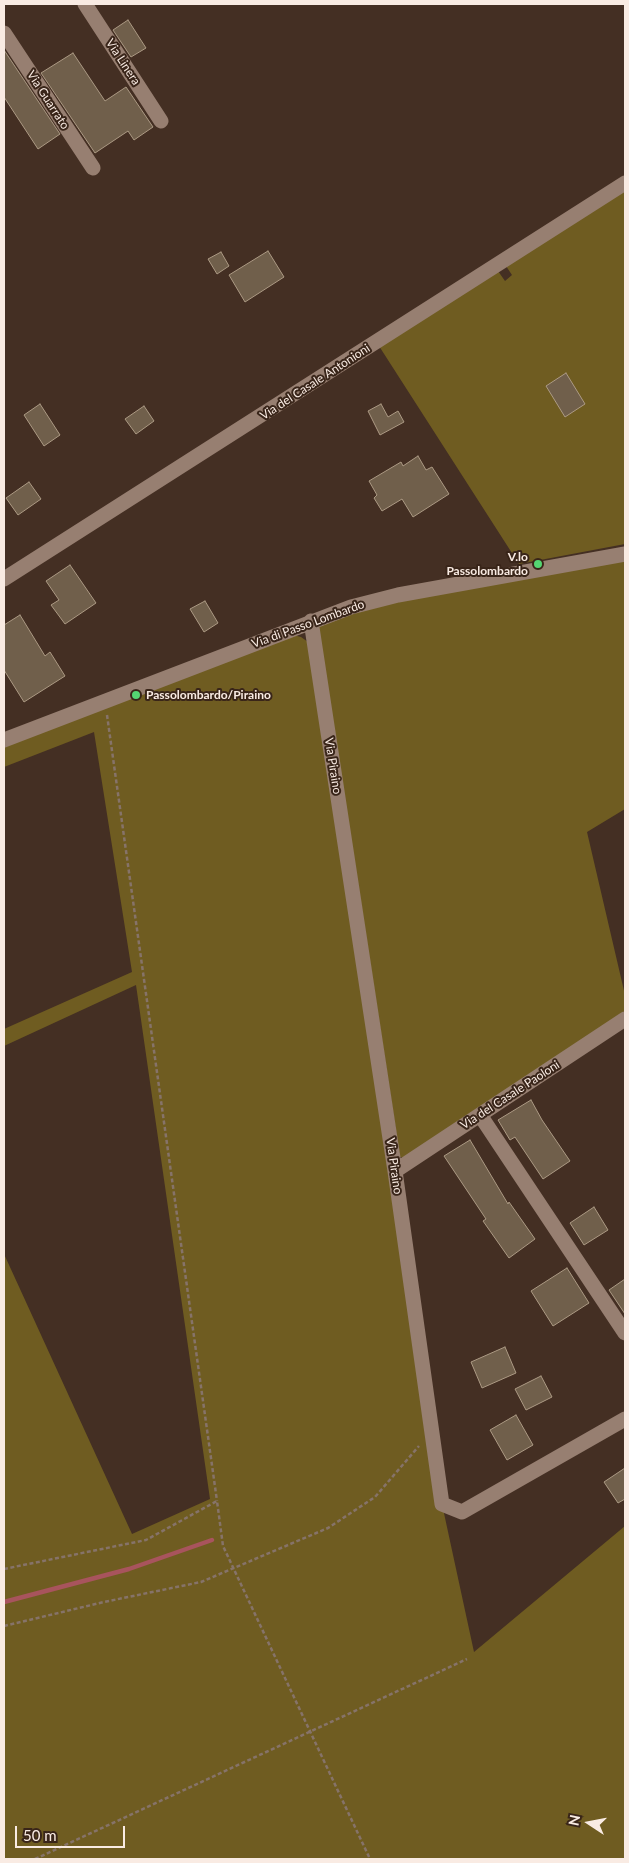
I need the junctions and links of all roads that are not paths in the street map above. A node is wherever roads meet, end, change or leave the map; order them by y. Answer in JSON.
{"nodes":[{"id":1,"x":85,"y":4,"type":"edge"},
{"id":2,"x":4,"y":33,"type":"edge"},
{"id":3,"x":161,"y":121,"type":"dead end"},
{"id":4,"x":93,"y":168,"type":"dead end"},
{"id":5,"x":625,"y":183,"type":"edge"},
{"id":6,"x":625,"y":554,"type":"edge"},
{"id":7,"x":4,"y":579,"type":"edge"},
{"id":8,"x":311,"y":621,"type":"junction"},
{"id":9,"x":4,"y":740,"type":"edge"},
{"id":10,"x":625,"y":1019,"type":"edge"},
{"id":11,"x":480,"y":1115,"type":"junction"},
{"id":12,"x":395,"y":1172,"type":"junction"},
{"id":13,"x":625,"y":1332,"type":"edge"},
{"id":14,"x":625,"y":1419,"type":"edge"}],
"edges":[{"from":1,"to":3,"type":"street","name":"Via Linera"},
{"from":2,"to":4,"type":"street","name":"Via Guarrato"},
{"from":5,"to":7,"type":"street","name":"Via del Casale Antonioni"},
{"from":6,"to":8,"type":"street","name":"Via di Passo Lombardo"},
{"from":8,"to":9,"type":"street","name":"Via di Passo Lombardo"},
{"from":8,"to":12,"type":"street","name":"Via Piraino"},
{"from":10,"to":11,"type":"street","name":"Via del Casale Paoloni"},
{"from":11,"to":12,"type":"street","name":"Via del Casale Paoloni"},
{"from":11,"to":13,"type":"street"},
{"from":12,"to":14,"type":"street","name":"Via Piraino"}]}
